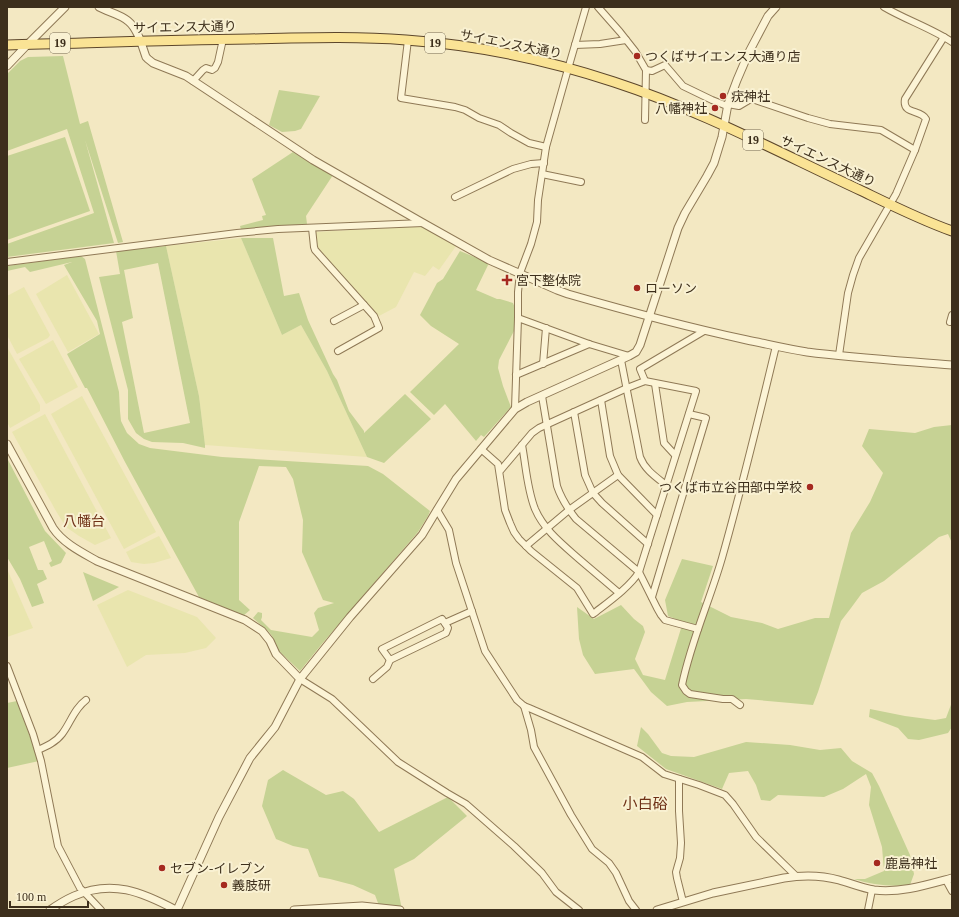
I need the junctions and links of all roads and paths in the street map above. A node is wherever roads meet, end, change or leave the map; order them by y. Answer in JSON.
{"nodes":[{"id":1,"x":65,"y":7,"type":"edge"},
{"id":2,"x":99,"y":7,"type":"edge"},
{"id":3,"x":586,"y":7,"type":"edge"},
{"id":4,"x":598,"y":7,"type":"edge"},
{"id":5,"x":776,"y":7,"type":"edge"},
{"id":6,"x":884,"y":7,"type":"edge"},
{"id":7,"x":944,"y":37,"type":"junction"},
{"id":8,"x":223,"y":39,"type":"junction"},
{"id":9,"x":408,"y":40,"type":"junction"},
{"id":10,"x":626,"y":40,"type":"junction"},
{"id":11,"x":141,"y":41,"type":"junction"},
{"id":12,"x":952,"y":42,"type":"edge"},
{"id":13,"x":7,"y":44,"type":"edge"},
{"id":14,"x":28,"y":44,"type":"junction"},
{"id":15,"x":575,"y":45,"type":"junction"},
{"id":16,"x":7,"y":66,"type":"edge"},
{"id":17,"x":568,"y":69,"type":"junction"},
{"id":18,"x":646,"y":70,"type":"junction"},
{"id":19,"x":193,"y":81,"type":"junction"},
{"id":20,"x":646,"y":93,"type":"junction"},
{"id":21,"x":727,"y":105,"type":"junction"},
{"id":22,"x":645,"y":120,"type":"dead end"},
{"id":23,"x":724,"y":126,"type":"junction"},
{"id":24,"x":546,"y":147,"type":"junction"},
{"id":25,"x":916,"y":150,"type":"junction"},
{"id":26,"x":544,"y":163,"type":"junction"},
{"id":27,"x":542,"y":174,"type":"junction"},
{"id":28,"x":581,"y":182,"type":"dead end"},
{"id":29,"x":455,"y":197,"type":"dead end"},
{"id":30,"x":890,"y":205,"type":"junction"},
{"id":31,"x":422,"y":223,"type":"junction"},
{"id":32,"x":312,"y":228,"type":"junction"},
{"id":33,"x":952,"y":231,"type":"edge"},
{"id":34,"x":7,"y":262,"type":"edge"},
{"id":35,"x":520,"y":273,"type":"junction"},
{"id":36,"x":364,"y":304,"type":"junction"},
{"id":37,"x":952,"y":315,"type":"edge"},
{"id":38,"x":649,"y":317,"type":"junction"},
{"id":39,"x":518,"y":318,"type":"junction"},
{"id":40,"x":334,"y":321,"type":"dead end"},
{"id":41,"x":950,"y":322,"type":"dead end"},
{"id":42,"x":546,"y":328,"type":"junction"},
{"id":43,"x":704,"y":331,"type":"junction"},
{"id":44,"x":589,"y":344,"type":"junction"},
{"id":45,"x":776,"y":346,"type":"junction"},
{"id":46,"x":338,"y":351,"type":"dead end"},
{"id":47,"x":839,"y":355,"type":"junction"},
{"id":48,"x":629,"y":356,"type":"junction"},
{"id":49,"x":621,"y":360,"type":"junction"},
{"id":50,"x":543,"y":364,"type":"junction"},
{"id":51,"x":952,"y":365,"type":"edge"},
{"id":52,"x":516,"y":375,"type":"junction"},
{"id":53,"x":645,"y":381,"type":"junction"},
{"id":54,"x":655,"y":384,"type":"junction"},
{"id":55,"x":627,"y":388,"type":"junction"},
{"id":56,"x":542,"y":396,"type":"junction"},
{"id":57,"x":601,"y":400,"type":"junction"},
{"id":58,"x":515,"y":409,"type":"junction"},
{"id":59,"x":574,"y":412,"type":"junction"},
{"id":60,"x":689,"y":414,"type":"junction"},
{"id":61,"x":547,"y":424,"type":"junction"},
{"id":62,"x":7,"y":444,"type":"edge"},
{"id":63,"x":522,"y":445,"type":"junction"},
{"id":64,"x":481,"y":449,"type":"junction"},
{"id":65,"x":675,"y":456,"type":"junction"},
{"id":66,"x":500,"y":471,"type":"junction"},
{"id":67,"x":618,"y":475,"type":"junction"},
{"id":68,"x":666,"y":485,"type":"junction"},
{"id":69,"x":593,"y":493,"type":"junction"},
{"id":70,"x":436,"y":510,"type":"junction"},
{"id":71,"x":569,"y":510,"type":"junction"},
{"id":72,"x":657,"y":515,"type":"junction"},
{"id":73,"x":546,"y":529,"type":"junction"},
{"id":74,"x":648,"y":544,"type":"junction"},
{"id":75,"x":526,"y":546,"type":"junction"},
{"id":76,"x":639,"y":572,"type":"junction"},
{"id":77,"x":619,"y":593,"type":"junction"},
{"id":78,"x":652,"y":597,"type":"junction"},
{"id":79,"x":472,"y":611,"type":"junction"},
{"id":80,"x":445,"y":623,"type":"junction"},
{"id":81,"x":698,"y":629,"type":"junction"},
{"id":82,"x":390,"y":660,"type":"junction"},
{"id":83,"x":7,"y":666,"type":"edge"},
{"id":84,"x":300,"y":679,"type":"junction"},
{"id":85,"x":373,"y":679,"type":"dead end"},
{"id":86,"x":86,"y":700,"type":"dead end"},
{"id":87,"x":524,"y":706,"type":"junction"},
{"id":88,"x":740,"y":706,"type":"dead end"},
{"id":89,"x":38,"y":750,"type":"junction"},
{"id":90,"x":679,"y":779,"type":"junction"},
{"id":91,"x":796,"y":876,"type":"junction"},
{"id":92,"x":949,"y":879,"type":"edge"},
{"id":93,"x":872,"y":890,"type":"junction"},
{"id":94,"x":952,"y":891,"type":"edge"},
{"id":95,"x":84,"y":892,"type":"junction"},
{"id":96,"x":683,"y":902,"type":"junction"},
{"id":97,"x":50,"y":910,"type":"edge"},
{"id":98,"x":101,"y":910,"type":"edge"},
{"id":99,"x":177,"y":910,"type":"edge"},
{"id":100,"x":294,"y":910,"type":"edge"},
{"id":101,"x":400,"y":910,"type":"edge"},
{"id":102,"x":579,"y":910,"type":"edge"},
{"id":103,"x":636,"y":910,"type":"edge"},
{"id":104,"x":657,"y":910,"type":"edge"},
{"id":105,"x":868,"y":910,"type":"edge"}],
"edges":[{"from":1,"to":14,"type":"street"},
{"from":2,"to":11,"type":"street"},
{"from":3,"to":15,"type":"street"},
{"from":4,"to":10,"type":"street"},
{"from":5,"to":21,"type":"street"},
{"from":6,"to":7,"type":"street"},
{"from":7,"to":12,"type":"street"},
{"from":7,"to":25,"type":"street"},
{"from":8,"to":9,"type":"main road","name":"サイエンス大通り","number":"19"},
{"from":8,"to":11,"type":"main road","name":"サイエンス大通り","number":"19"},
{"from":8,"to":19,"type":"street"},
{"from":9,"to":17,"type":"main road","name":"サイエンス大通り","number":"19"},
{"from":9,"to":24,"type":"street"},
{"from":10,"to":15,"type":"street"},
{"from":10,"to":18,"type":"street"},
{"from":11,"to":14,"type":"main road","name":"サイエンス大通り","number":"19"},
{"from":11,"to":19,"type":"street"},
{"from":13,"to":14,"type":"main road","name":"サイエンス大通り","number":"19"},
{"from":14,"to":16,"type":"street"},
{"from":15,"to":17,"type":"street"},
{"from":17,"to":20,"type":"main road","name":"サイエンス大通り","number":"19"},
{"from":17,"to":24,"type":"street"},
{"from":18,"to":20,"type":"street"},
{"from":18,"to":21,"type":"street"},
{"from":19,"to":31,"type":"street"},
{"from":20,"to":22,"type":"street"},
{"from":20,"to":23,"type":"main road","name":"サイエンス大通り","number":"19"},
{"from":21,"to":23,"type":"street"},
{"from":21,"to":25,"type":"street"},
{"from":23,"to":30,"type":"main road","name":"サイエンス大通り","number":"19"},
{"from":23,"to":38,"type":"street"},
{"from":24,"to":26,"type":"street"},
{"from":25,"to":30,"type":"street"},
{"from":26,"to":27,"type":"street"},
{"from":26,"to":29,"type":"street"},
{"from":27,"to":28,"type":"street"},
{"from":27,"to":35,"type":"street"},
{"from":30,"to":33,"type":"main road","name":"サイエンス大通り","number":"19"},
{"from":30,"to":47,"type":"street"},
{"from":31,"to":32,"type":"street"},
{"from":31,"to":35,"type":"street"},
{"from":32,"to":34,"type":"street"},
{"from":32,"to":36,"type":"street"},
{"from":35,"to":38,"type":"street"},
{"from":35,"to":39,"type":"street"},
{"from":36,"to":40,"type":"street"},
{"from":36,"to":46,"type":"street"},
{"from":37,"to":41,"type":"street"},
{"from":38,"to":43,"type":"street"},
{"from":38,"to":48,"type":"street"},
{"from":39,"to":42,"type":"street"},
{"from":39,"to":52,"type":"street"},
{"from":42,"to":44,"type":"street"},
{"from":42,"to":50,"type":"street"},
{"from":43,"to":45,"type":"street"},
{"from":43,"to":53,"type":"street"},
{"from":44,"to":48,"type":"street"},
{"from":44,"to":50,"type":"street"},
{"from":45,"to":47,"type":"street"},
{"from":45,"to":81,"type":"street"},
{"from":47,"to":51,"type":"street"},
{"from":48,"to":49,"type":"street"},
{"from":49,"to":55,"type":"street"},
{"from":49,"to":56,"type":"street"},
{"from":50,"to":52,"type":"street"},
{"from":52,"to":58,"type":"street"},
{"from":53,"to":54,"type":"street"},
{"from":53,"to":55,"type":"street"},
{"from":54,"to":60,"type":"street"},
{"from":54,"to":65,"type":"street"},
{"from":55,"to":57,"type":"street"},
{"from":55,"to":68,"type":"street"},
{"from":56,"to":58,"type":"street"},
{"from":56,"to":61,"type":"street"},
{"from":57,"to":59,"type":"street"},
{"from":57,"to":67,"type":"street"},
{"from":58,"to":64,"type":"street"},
{"from":59,"to":61,"type":"street"},
{"from":59,"to":69,"type":"street"},
{"from":60,"to":65,"type":"street"},
{"from":60,"to":78,"type":"street"},
{"from":61,"to":63,"type":"street"},
{"from":61,"to":71,"type":"street"},
{"from":62,"to":84,"type":"street"},
{"from":63,"to":66,"type":"street"},
{"from":63,"to":73,"type":"street"},
{"from":64,"to":66,"type":"street"},
{"from":64,"to":70,"type":"street"},
{"from":65,"to":68,"type":"street"},
{"from":66,"to":75,"type":"street"},
{"from":67,"to":69,"type":"street"},
{"from":67,"to":72,"type":"street"},
{"from":68,"to":72,"type":"street"},
{"from":69,"to":71,"type":"street"},
{"from":69,"to":74,"type":"street"},
{"from":70,"to":79,"type":"street"},
{"from":70,"to":84,"type":"street"},
{"from":71,"to":73,"type":"street"},
{"from":71,"to":76,"type":"street"},
{"from":72,"to":74,"type":"street"},
{"from":73,"to":75,"type":"street"},
{"from":73,"to":77,"type":"street"},
{"from":74,"to":76,"type":"street"},
{"from":75,"to":77,"type":"street"},
{"from":76,"to":77,"type":"street"},
{"from":76,"to":78,"type":"street"},
{"from":78,"to":81,"type":"street"},
{"from":79,"to":80,"type":"street"},
{"from":79,"to":87,"type":"street"},
{"from":80,"to":82,"type":"street"},
{"from":80,"to":82,"type":"street"},
{"from":81,"to":88,"type":"street"},
{"from":82,"to":85,"type":"street"},
{"from":83,"to":89,"type":"street"},
{"from":84,"to":99,"type":"street"},
{"from":84,"to":102,"type":"street"},
{"from":86,"to":89,"type":"street"},
{"from":87,"to":90,"type":"street"},
{"from":87,"to":103,"type":"street"},
{"from":89,"to":95,"type":"street"},
{"from":90,"to":91,"type":"street"},
{"from":90,"to":96,"type":"street"},
{"from":91,"to":93,"type":"street"},
{"from":91,"to":96,"type":"street"},
{"from":92,"to":93,"type":"street"},
{"from":92,"to":94,"type":"street"},
{"from":93,"to":105,"type":"street"},
{"from":95,"to":97,"type":"street"},
{"from":95,"to":98,"type":"street"},
{"from":95,"to":99,"type":"street"},
{"from":96,"to":104,"type":"street"},
{"from":100,"to":101,"type":"street"}]}
